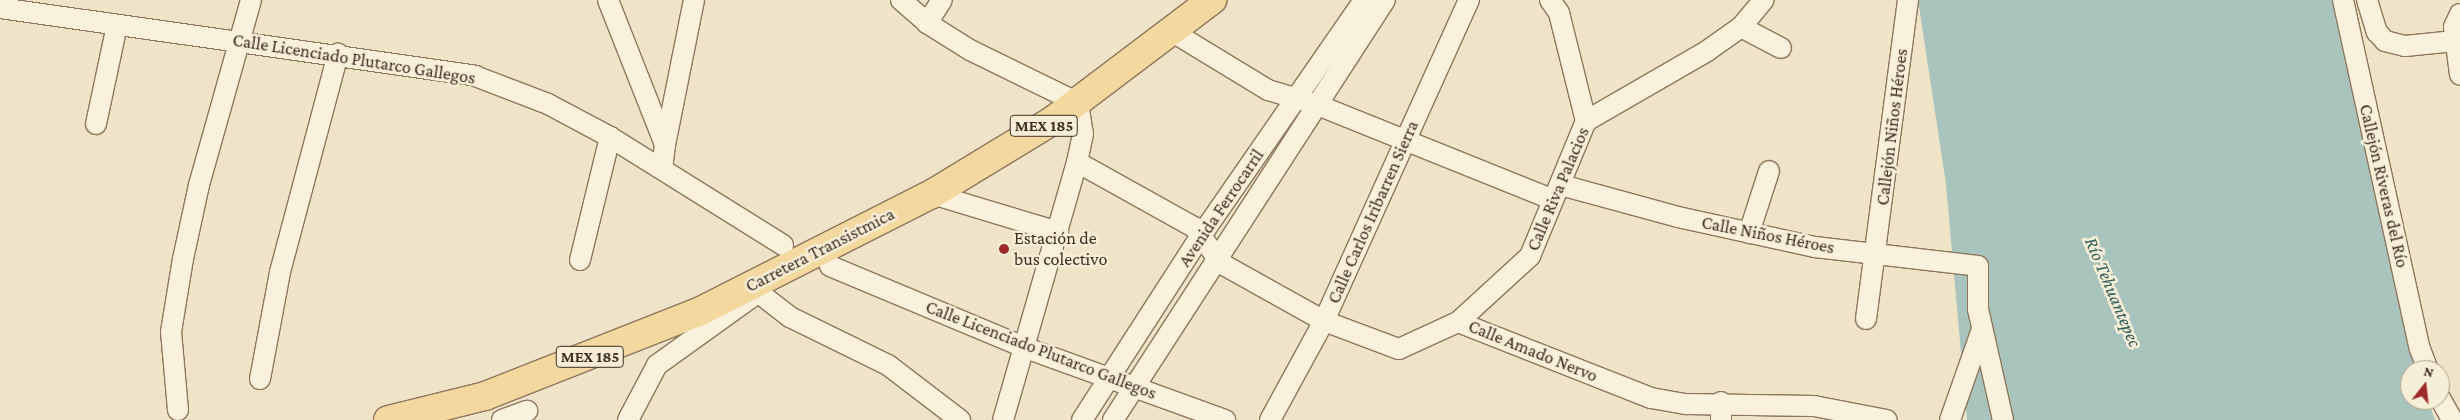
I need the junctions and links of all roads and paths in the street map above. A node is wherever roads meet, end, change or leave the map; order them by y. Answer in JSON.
{"nodes":[{"id":1,"x":251,"y":0,"type":"edge"},
{"id":2,"x":608,"y":0,"type":"edge"},
{"id":3,"x":694,"y":0,"type":"edge"},
{"id":4,"x":901,"y":0,"type":"edge"},
{"id":5,"x":942,"y":0,"type":"edge"},
{"id":6,"x":1212,"y":0,"type":"edge"},
{"id":7,"x":1364,"y":0,"type":"edge"},
{"id":8,"x":1385,"y":0,"type":"edge"},
{"id":9,"x":1469,"y":0,"type":"edge"},
{"id":10,"x":1550,"y":0,"type":"edge"},
{"id":11,"x":1764,"y":0,"type":"edge"},
{"id":12,"x":1908,"y":0,"type":"edge"},
{"id":13,"x":2343,"y":0,"type":"edge"},
{"id":14,"x":2367,"y":0,"type":"edge"},
{"id":15,"x":1,"y":7,"type":"edge"},
{"id":16,"x":927,"y":23,"type":"junction"},
{"id":17,"x":117,"y":25,"type":"junction"},
{"id":18,"x":2457,"y":27,"type":"edge"},
{"id":19,"x":1742,"y":28,"type":"junction"},
{"id":20,"x":1172,"y":31,"type":"junction"},
{"id":21,"x":242,"y":41,"type":"junction"},
{"id":22,"x":1781,"y":48,"type":"dead end"},
{"id":23,"x":338,"y":54,"type":"junction"},
{"id":24,"x":2460,"y":75,"type":"edge"},
{"id":25,"x":1296,"y":98,"type":"junction"},
{"id":26,"x":1078,"y":103,"type":"junction"},
{"id":27,"x":1316,"y":104,"type":"junction"},
{"id":28,"x":1586,"y":120,"type":"junction"},
{"id":29,"x":96,"y":124,"type":"dead end"},
{"id":30,"x":610,"y":137,"type":"junction"},
{"id":31,"x":1405,"y":140,"type":"junction"},
{"id":32,"x":665,"y":146,"type":"junction"},
{"id":33,"x":1077,"y":162,"type":"junction"},
{"id":34,"x":662,"y":168,"type":"junction"},
{"id":35,"x":1769,"y":171,"type":"dead end"},
{"id":36,"x":1556,"y":192,"type":"junction"},
{"id":37,"x":932,"y":194,"type":"junction"},
{"id":38,"x":1058,"y":232,"type":"junction"},
{"id":39,"x":1749,"y":233,"type":"junction"},
{"id":40,"x":1200,"y":237,"type":"junction"},
{"id":41,"x":783,"y":245,"type":"dead end"},
{"id":42,"x":1876,"y":254,"type":"junction"},
{"id":43,"x":1216,"y":257,"type":"junction"},
{"id":44,"x":580,"y":260,"type":"dead end"},
{"id":45,"x":830,"y":266,"type":"dead end"},
{"id":46,"x":753,"y":290,"type":"junction"},
{"id":47,"x":1866,"y":319,"type":"dead end"},
{"id":48,"x":1324,"y":321,"type":"junction"},
{"id":49,"x":1458,"y":322,"type":"junction"},
{"id":50,"x":1982,"y":328,"type":"junction"},
{"id":51,"x":1026,"y":348,"type":"junction"},
{"id":52,"x":2424,"y":360,"type":"edge"},
{"id":53,"x":1109,"y":377,"type":"junction"},
{"id":54,"x":260,"y":379,"type":"dead end"},
{"id":55,"x":1136,"y":386,"type":"junction"},
{"id":56,"x":178,"y":410,"type":"dead end"},
{"id":57,"x":527,"y":411,"type":"dead end"},
{"id":58,"x":1721,"y":411,"type":"edge"},
{"id":59,"x":388,"y":420,"type":"edge"},
{"id":60,"x":502,"y":420,"type":"edge"},
{"id":61,"x":628,"y":420,"type":"edge"},
{"id":62,"x":960,"y":420,"type":"edge"},
{"id":63,"x":1004,"y":420,"type":"edge"},
{"id":64,"x":1082,"y":420,"type":"edge"},
{"id":65,"x":1113,"y":420,"type":"edge"},
{"id":66,"x":1225,"y":420,"type":"edge"},
{"id":67,"x":1270,"y":420,"type":"edge"},
{"id":68,"x":1887,"y":420,"type":"edge"},
{"id":69,"x":1950,"y":420,"type":"edge"},
{"id":70,"x":2003,"y":420,"type":"edge"}],
"edges":[{"from":1,"to":21,"type":"street"},
{"from":2,"to":32,"type":"street"},
{"from":3,"to":32,"type":"street"},
{"from":4,"to":16,"type":"street"},
{"from":5,"to":16,"type":"street"},
{"from":6,"to":20,"type":"main road","name":"Carretera Transistmica","number":"MEX 185"},
{"from":7,"to":25,"type":"street","name":"Avenida Ferrocarril"},
{"from":8,"to":27,"type":"street"},
{"from":9,"to":31,"type":"street","name":"Calle Carlos Iribarren Sierra"},
{"from":10,"to":28,"type":"street"},
{"from":11,"to":19,"type":"street","name":"Calle Riva Palacios"},
{"from":12,"to":42,"type":"street","name":"Callejón Niños Héroes"},
{"from":13,"to":52,"type":"street","name":"Callejón Riveras del Río"},
{"from":14,"to":18,"type":"street"},
{"from":15,"to":17,"type":"street","name":"Calle Licenciado Plutarco Gallegos"},
{"from":16,"to":26,"type":"street"},
{"from":17,"to":21,"type":"street","name":"Calle Licenciado Plutarco Gallegos"},
{"from":17,"to":29,"type":"street"},
{"from":18,"to":24,"type":"street"},
{"from":19,"to":22,"type":"street"},
{"from":19,"to":28,"type":"street","name":"Calle Riva Palacios"},
{"from":20,"to":25,"type":"street","name":"Calle Niños Héroes"},
{"from":20,"to":26,"type":"main road","name":"Carretera Transistmica","number":"MEX 185"},
{"from":21,"to":23,"type":"street","name":"Calle Licenciado Plutarco Gallegos"},
{"from":21,"to":56,"type":"street"},
{"from":23,"to":30,"type":"street","name":"Calle Licenciado Plutarco Gallegos"},
{"from":23,"to":54,"type":"street"},
{"from":25,"to":27,"type":"street","name":"Calle Niños Héroes"},
{"from":25,"to":40,"type":"street","name":"Avenida Ferrocarril"},
{"from":26,"to":33,"type":"street"},
{"from":26,"to":37,"type":"main road","name":"Carretera Transistmica","number":"MEX 185"},
{"from":27,"to":31,"type":"street","name":"Calle Niños Héroes"},
{"from":27,"to":43,"type":"street"},
{"from":28,"to":36,"type":"street","name":"Calle Riva Palacios"},
{"from":30,"to":34,"type":"street","name":"Calle Licenciado Plutarco Gallegos"},
{"from":30,"to":44,"type":"street"},
{"from":31,"to":36,"type":"street","name":"Calle Niños Héroes"},
{"from":31,"to":48,"type":"street","name":"Calle Carlos Iribarren Sierra"},
{"from":32,"to":34,"type":"street"},
{"from":33,"to":38,"type":"street"},
{"from":33,"to":40,"type":"street","name":"Calle Amado Nervo"},
{"from":34,"to":41,"type":"street","name":"Calle Licenciado Plutarco Gallegos"},
{"from":35,"to":39,"type":"street"},
{"from":36,"to":39,"type":"street","name":"Calle Niños Héroes"},
{"from":36,"to":49,"type":"street","name":"Calle Riva Palacios"},
{"from":37,"to":38,"type":"street"},
{"from":37,"to":46,"type":"main road","name":"Carretera Transistmica","number":"MEX 185"},
{"from":38,"to":51,"type":"street"},
{"from":39,"to":42,"type":"street","name":"Calle Niños Héroes"},
{"from":40,"to":43,"type":"street","name":"Calle Amado Nervo"},
{"from":40,"to":53,"type":"street","name":"Avenida Ferrocarril"},
{"from":42,"to":47,"type":"street","name":"Callejón Niños Héroes"},
{"from":42,"to":50,"type":"street","name":"Calle Niños Héroes"},
{"from":43,"to":48,"type":"street","name":"Calle Amado Nervo"},
{"from":43,"to":55,"type":"street"},
{"from":45,"to":51,"type":"street","name":"Calle Licenciado Plutarco Gallegos"},
{"from":46,"to":59,"type":"main road","name":"Carretera Transistmica","number":"MEX 185"},
{"from":46,"to":61,"type":"street"},
{"from":46,"to":62,"type":"street"},
{"from":48,"to":49,"type":"street","name":"Calle Amado Nervo"},
{"from":48,"to":67,"type":"street","name":"Calle Carlos Iribarren Sierra"},
{"from":49,"to":58,"type":"street","name":"Calle Amado Nervo"},
{"from":50,"to":69,"type":"street"},
{"from":50,"to":70,"type":"street"},
{"from":51,"to":53,"type":"street","name":"Calle Licenciado Plutarco Gallegos"},
{"from":51,"to":63,"type":"street"},
{"from":53,"to":55,"type":"street","name":"Calle Licenciado Plutarco Gallegos"},
{"from":53,"to":64,"type":"street","name":"Avenida Ferrocarril"},
{"from":55,"to":65,"type":"street"},
{"from":55,"to":66,"type":"street","name":"Calle Licenciado Plutarco Gallegos"},
{"from":57,"to":60,"type":"street"},
{"from":58,"to":68,"type":"street","name":"Calle Amado Nervo"}]}
